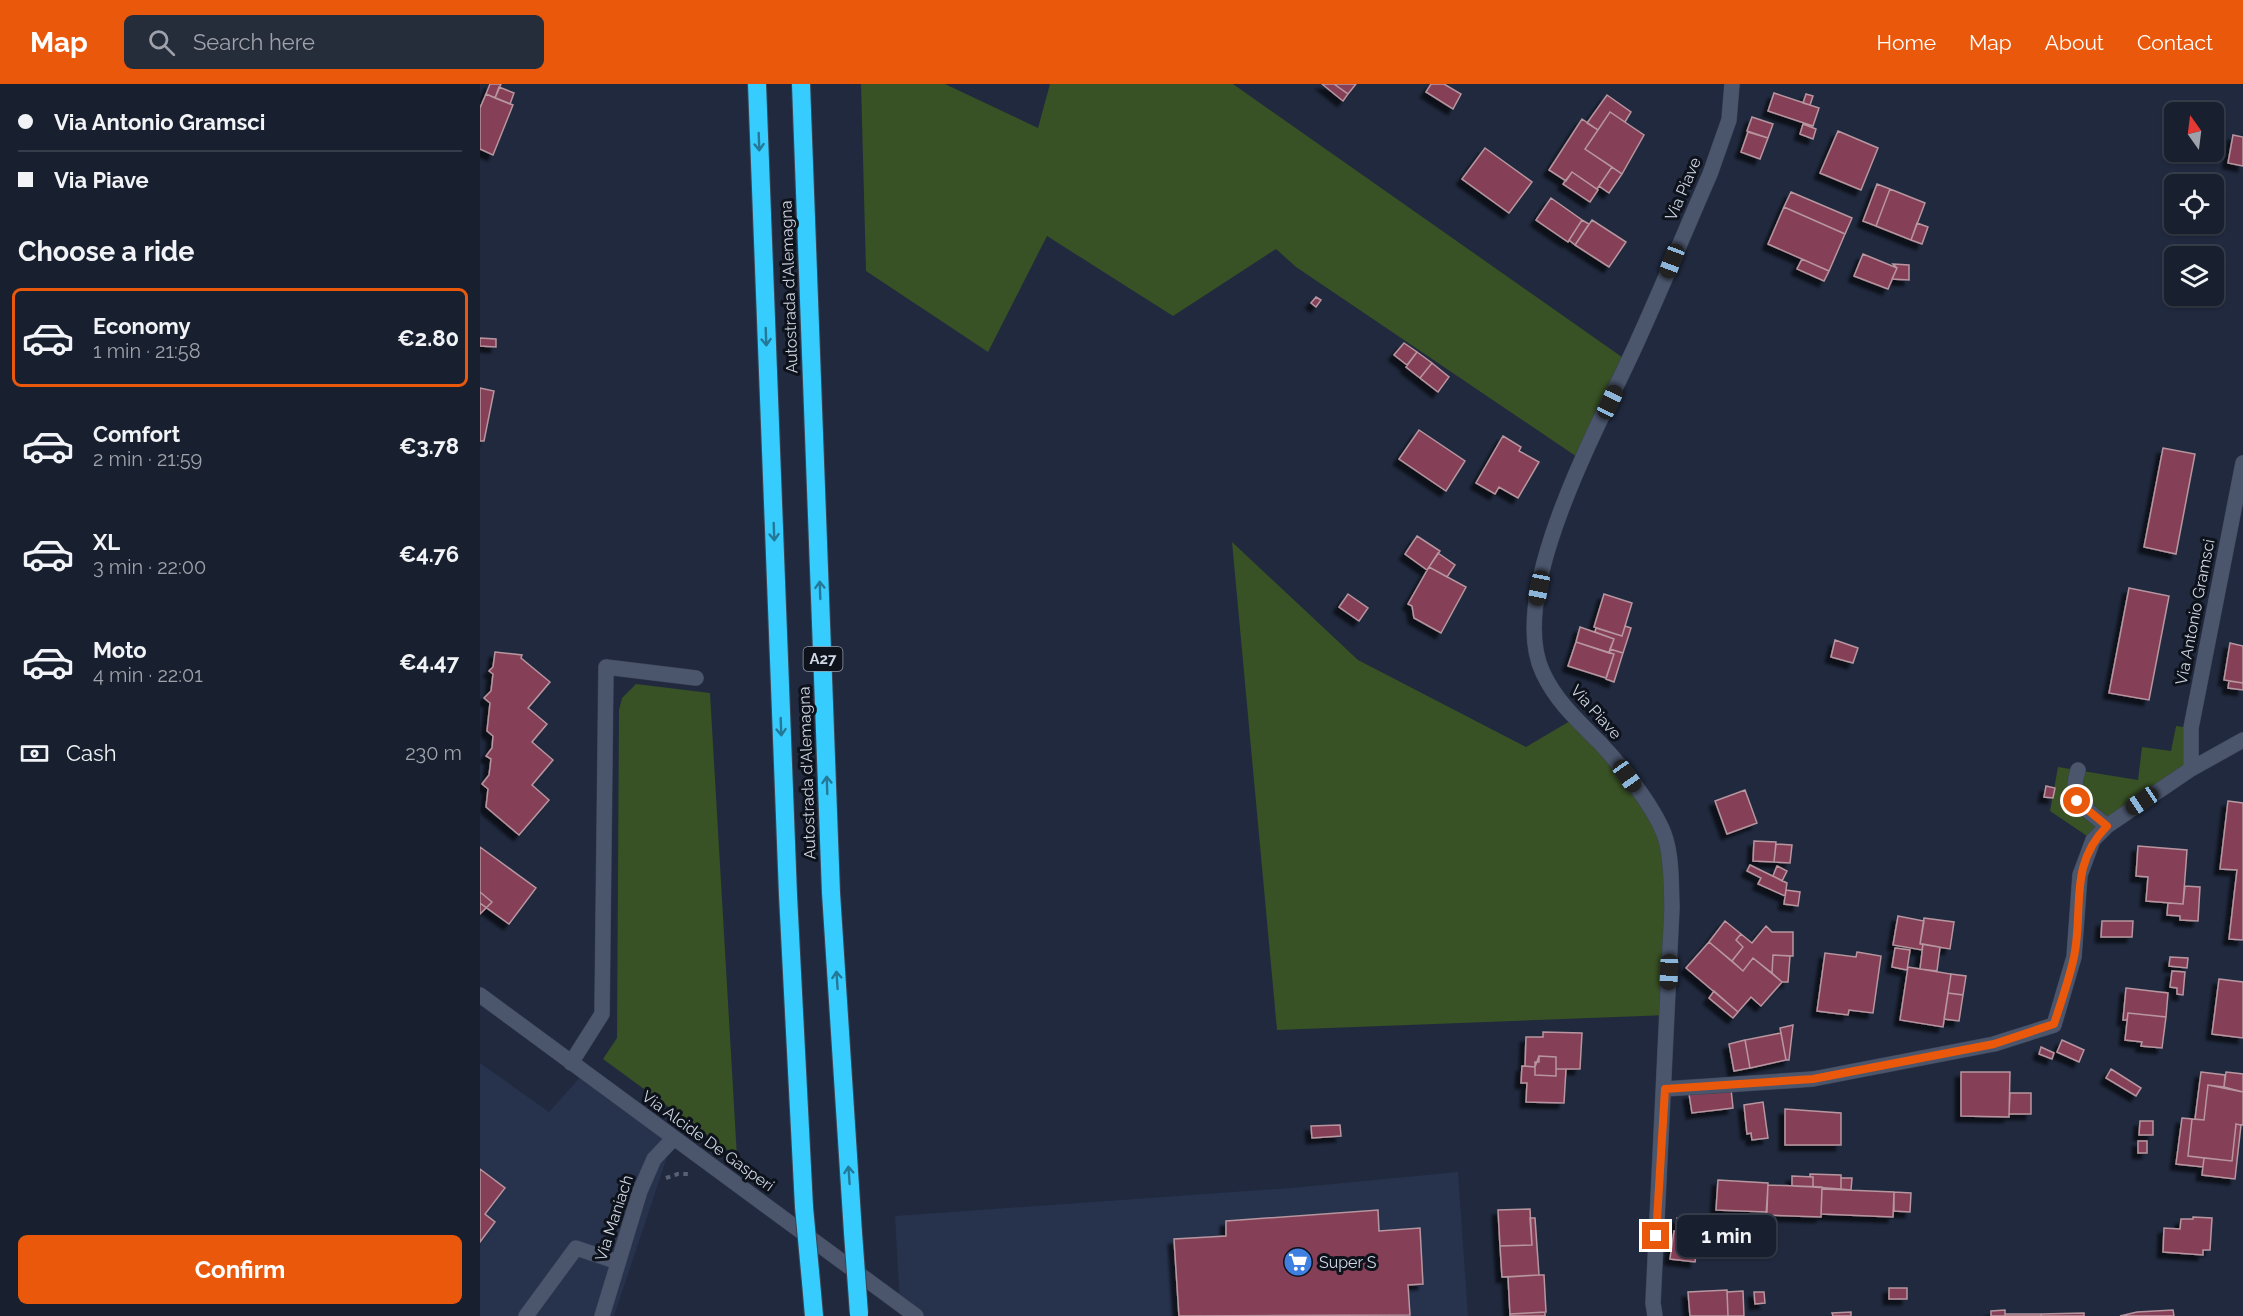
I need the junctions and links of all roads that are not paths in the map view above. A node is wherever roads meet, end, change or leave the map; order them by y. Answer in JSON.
{"nodes":[{"id":1,"x":757,"y":84,"type":"edge"},
{"id":2,"x":801,"y":84,"type":"edge"},
{"id":3,"x":1732,"y":84,"type":"edge"},
{"id":4,"x":2243,"y":463,"type":"edge"},
{"id":5,"x":696,"y":678,"type":"dead end"},
{"id":6,"x":2243,"y":740,"type":"edge"},
{"id":7,"x":2191,"y":769,"type":"junction"},
{"id":8,"x":2078,"y":770,"type":"dead end"},
{"id":9,"x":2107,"y":826,"type":"junction"},
{"id":10,"x":480,"y":995,"type":"edge"},
{"id":11,"x":571,"y":1063,"type":"junction"},
{"id":12,"x":1665,"y":1089,"type":"junction"},
{"id":13,"x":673,"y":1139,"type":"junction"},
{"id":14,"x":618,"y":1262,"type":"junction"},
{"id":15,"x":859,"y":1315,"type":"edge"},
{"id":16,"x":526,"y":1316,"type":"edge"},
{"id":17,"x":602,"y":1316,"type":"edge"},
{"id":18,"x":814,"y":1316,"type":"edge"},
{"id":19,"x":916,"y":1316,"type":"edge"},
{"id":20,"x":1655,"y":1316,"type":"edge"}],
"edges":[{"from":1,"to":18,"type":"highway","name":"Autostrada d'Alemagna","number":"A27","one_way":true,"bridge":true},
{"from":15,"to":2,"type":"highway","name":"Autostrada d'Alemagna","number":"A27","one_way":true,"bridge":true},
{"from":3,"to":12,"type":"street","name":"Via Piave"},
{"from":4,"to":7,"type":"street","name":"Via Antonio Gramsci"},
{"from":5,"to":11,"type":"street"},
{"from":6,"to":7,"type":"street"},
{"from":7,"to":9,"type":"street"},
{"from":8,"to":9,"type":"street"},
{"from":9,"to":12,"type":"street"},
{"from":10,"to":11,"type":"street","name":"Via Alcide De Gasperi"},
{"from":11,"to":13,"type":"street","name":"Via Alcide De Gasperi"},
{"from":12,"to":20,"type":"street","name":"Via Piave"},
{"from":13,"to":14,"type":"street","name":"Via Maniach"},
{"from":13,"to":19,"type":"street","name":"Via Alcide De Gasperi"},
{"from":14,"to":16,"type":"street"},
{"from":14,"to":17,"type":"street","name":"Via Maniach"}]}
